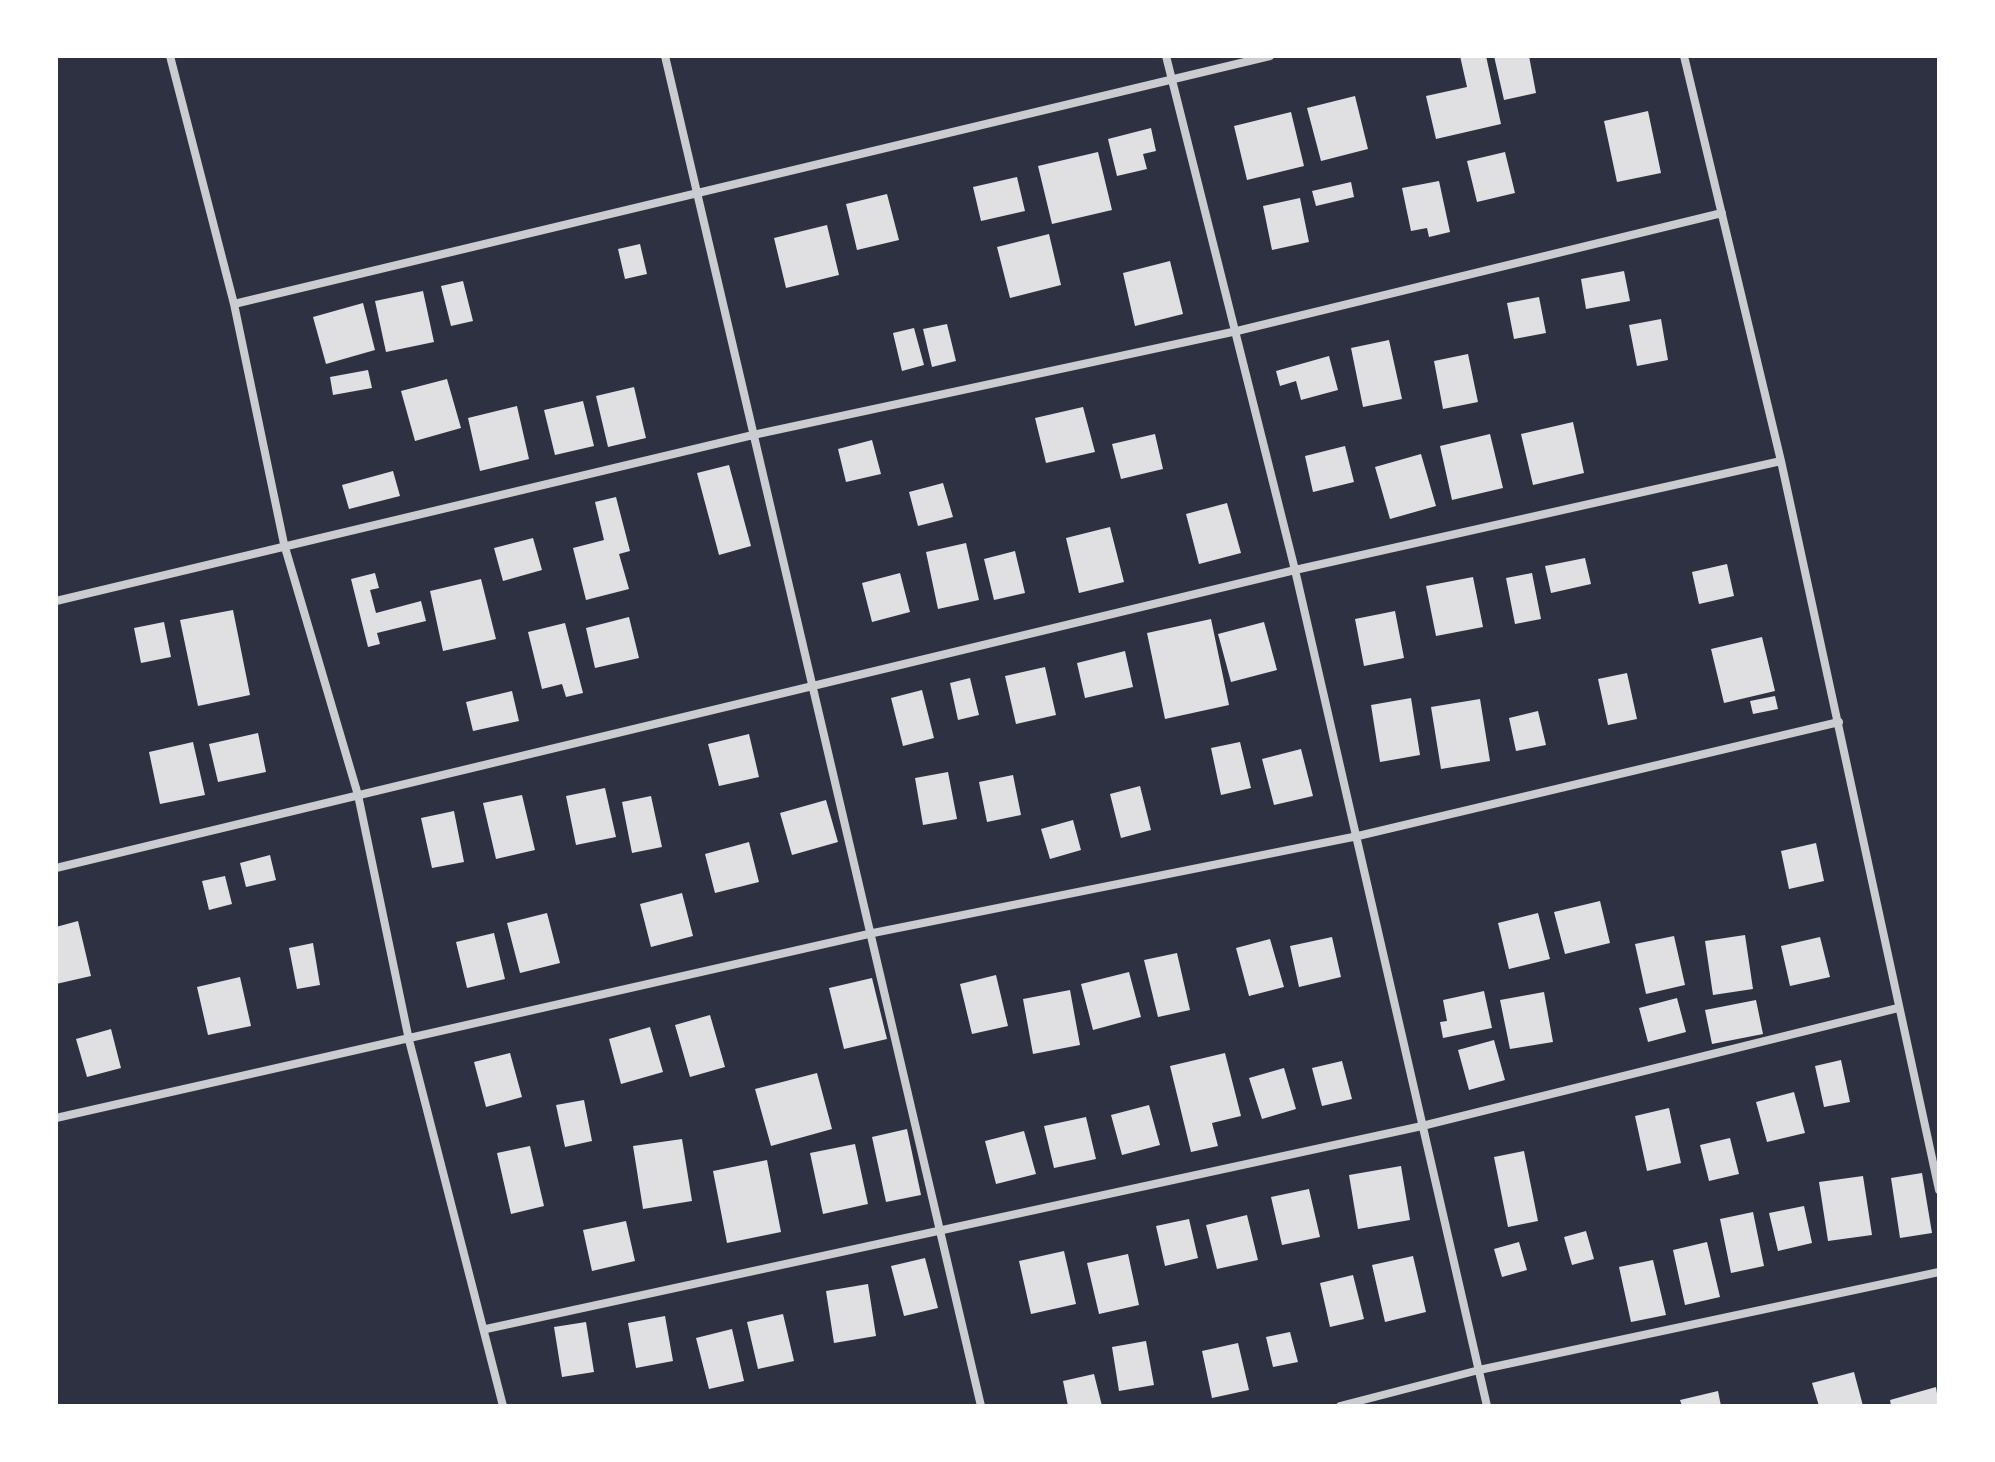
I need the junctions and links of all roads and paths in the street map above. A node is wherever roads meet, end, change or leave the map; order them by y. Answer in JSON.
{"nodes":[{"id":1,"x":170,"y":56,"type":"edge"},
{"id":2,"x":665,"y":56,"type":"edge"},
{"id":3,"x":1166,"y":56,"type":"edge"},
{"id":4,"x":1270,"y":56,"type":"edge"},
{"id":5,"x":1684,"y":56,"type":"edge"},
{"id":6,"x":1170,"y":78,"type":"junction"},
{"id":7,"x":697,"y":191,"type":"junction"},
{"id":8,"x":1722,"y":213,"type":"junction"},
{"id":9,"x":234,"y":304,"type":"junction"},
{"id":10,"x":1237,"y":331,"type":"junction"},
{"id":11,"x":753,"y":435,"type":"junction"},
{"id":12,"x":1781,"y":461,"type":"junction"},
{"id":13,"x":284,"y":544,"type":"junction"},
{"id":14,"x":1295,"y":570,"type":"junction"},
{"id":15,"x":56,"y":601,"type":"edge"},
{"id":16,"x":813,"y":685,"type":"junction"},
{"id":17,"x":1839,"y":722,"type":"junction"},
{"id":18,"x":358,"y":795,"type":"junction"},
{"id":19,"x":1358,"y":836,"type":"junction"},
{"id":20,"x":56,"y":868,"type":"edge"},
{"id":21,"x":873,"y":933,"type":"junction"},
{"id":22,"x":1898,"y":1008,"type":"junction"},
{"id":23,"x":409,"y":1040,"type":"junction"},
{"id":24,"x":56,"y":1118,"type":"edge"},
{"id":25,"x":1422,"y":1126,"type":"junction"},
{"id":26,"x":1939,"y":1190,"type":"edge"},
{"id":27,"x":940,"y":1230,"type":"junction"},
{"id":28,"x":1939,"y":1272,"type":"edge"},
{"id":29,"x":486,"y":1329,"type":"junction"},
{"id":30,"x":1479,"y":1370,"type":"junction"},
{"id":31,"x":503,"y":1406,"type":"edge"},
{"id":32,"x":981,"y":1406,"type":"edge"},
{"id":33,"x":1340,"y":1406,"type":"edge"},
{"id":34,"x":1487,"y":1406,"type":"edge"}],
"edges":[{"from":1,"to":9,"type":"street"},
{"from":2,"to":7,"type":"street"},
{"from":3,"to":6,"type":"street"},
{"from":4,"to":6,"type":"street"},
{"from":5,"to":8,"type":"street"},
{"from":6,"to":7,"type":"street"},
{"from":6,"to":10,"type":"street"},
{"from":7,"to":9,"type":"street"},
{"from":7,"to":11,"type":"street"},
{"from":8,"to":10,"type":"street"},
{"from":8,"to":12,"type":"street"},
{"from":9,"to":13,"type":"street"},
{"from":10,"to":11,"type":"street"},
{"from":10,"to":14,"type":"street"},
{"from":11,"to":13,"type":"street"},
{"from":11,"to":16,"type":"street"},
{"from":12,"to":14,"type":"street"},
{"from":12,"to":17,"type":"street"},
{"from":13,"to":15,"type":"street"},
{"from":13,"to":18,"type":"street"},
{"from":14,"to":16,"type":"street"},
{"from":14,"to":19,"type":"street"},
{"from":16,"to":18,"type":"street"},
{"from":16,"to":21,"type":"street"},
{"from":17,"to":19,"type":"street"},
{"from":17,"to":22,"type":"street"},
{"from":18,"to":20,"type":"street"},
{"from":18,"to":23,"type":"street"},
{"from":19,"to":21,"type":"street"},
{"from":19,"to":25,"type":"street"},
{"from":21,"to":23,"type":"street"},
{"from":21,"to":27,"type":"street"},
{"from":22,"to":25,"type":"street"},
{"from":22,"to":26,"type":"street"},
{"from":23,"to":24,"type":"street"},
{"from":23,"to":29,"type":"street"},
{"from":25,"to":27,"type":"street"},
{"from":25,"to":30,"type":"street"},
{"from":27,"to":29,"type":"street"},
{"from":27,"to":32,"type":"street"},
{"from":28,"to":30,"type":"street"},
{"from":29,"to":31,"type":"street"},
{"from":30,"to":33,"type":"street"},
{"from":30,"to":34,"type":"street"}]}
